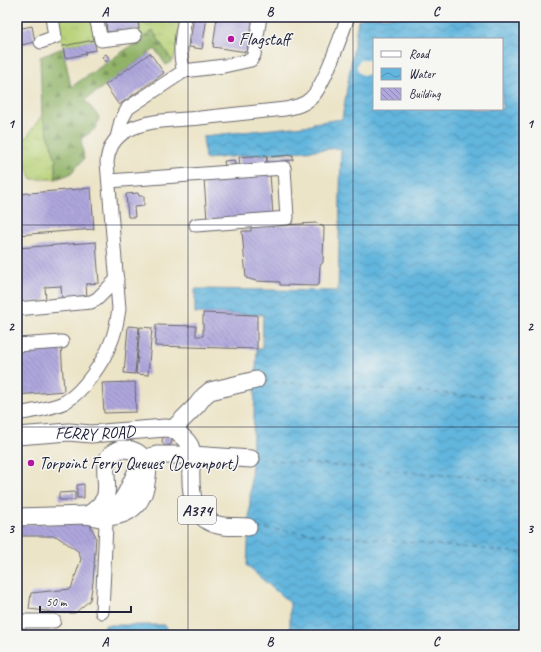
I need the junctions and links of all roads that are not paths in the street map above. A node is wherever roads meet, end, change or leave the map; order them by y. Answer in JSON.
{"nodes":[{"id":1,"x":52,"y":17,"type":"edge"},
{"id":2,"x":96,"y":17,"type":"edge"},
{"id":3,"x":185,"y":17,"type":"edge"},
{"id":4,"x":260,"y":17,"type":"edge"},
{"id":5,"x":348,"y":17,"type":"edge"},
{"id":6,"x":135,"y":36,"type":"dead end"},
{"id":7,"x":41,"y":42,"type":"dead end"},
{"id":8,"x":184,"y":71,"type":"junction"},
{"id":9,"x":118,"y":138,"type":"junction"},
{"id":10,"x":109,"y":181,"type":"junction"},
{"id":11,"x":196,"y":225,"type":"dead end"},
{"id":12,"x":117,"y":279,"type":"junction"},
{"id":13,"x":17,"y":309,"type":"edge"},
{"id":14,"x":62,"y":342,"type":"dead end"},
{"id":15,"x":17,"y":345,"type":"edge"},
{"id":16,"x":256,"y":380,"type":"dead end"},
{"id":17,"x":17,"y":414,"type":"edge"},
{"id":18,"x":142,"y":430,"type":"junction"},
{"id":19,"x":178,"y":434,"type":"junction"},
{"id":20,"x":17,"y":436,"type":"edge"},
{"id":21,"x":128,"y":449,"type":"junction"},
{"id":22,"x":173,"y":455,"type":"junction"},
{"id":23,"x":194,"y":455,"type":"junction"},
{"id":24,"x":145,"y":459,"type":"junction"},
{"id":25,"x":251,"y":459,"type":"dead end"},
{"id":26,"x":94,"y":516,"type":"junction"},
{"id":27,"x":17,"y":517,"type":"edge"},
{"id":28,"x":248,"y":527,"type":"dead end"},
{"id":29,"x":102,"y":612,"type":"dead end"},
{"id":30,"x":17,"y":621,"type":"edge"},
{"id":31,"x":54,"y":621,"type":"dead end"}],
"edges":[{"from":1,"to":7,"type":"street"},
{"from":2,"to":6,"type":"street"},
{"from":3,"to":8,"type":"street"},
{"from":4,"to":8,"type":"street"},
{"from":5,"to":9,"type":"street"},
{"from":8,"to":9,"type":"street"},
{"from":9,"to":10,"type":"street"},
{"from":10,"to":11,"type":"street"},
{"from":10,"to":12,"type":"street"},
{"from":12,"to":13,"type":"street"},
{"from":12,"to":17,"type":"street"},
{"from":14,"to":15,"type":"street"},
{"from":16,"to":19,"type":"main road"},
{"from":18,"to":19,"type":"main road","name":"FERRY ROAD"},
{"from":18,"to":20,"type":"main road","name":"FERRY ROAD"},
{"from":18,"to":21,"type":"street"},
{"from":19,"to":22,"type":"main road"},
{"from":19,"to":23,"type":"main road","number":"A374"},
{"from":21,"to":24,"type":"main road"},
{"from":21,"to":26,"type":"main road"},
{"from":22,"to":23,"type":"main road"},
{"from":22,"to":24,"type":"main road"},
{"from":23,"to":25,"type":"main road"},
{"from":23,"to":28,"type":"main road","number":"A374"},
{"from":24,"to":26,"type":"main road"},
{"from":26,"to":27,"type":"main road"},
{"from":26,"to":29,"type":"street"},
{"from":30,"to":31,"type":"street"}]}
